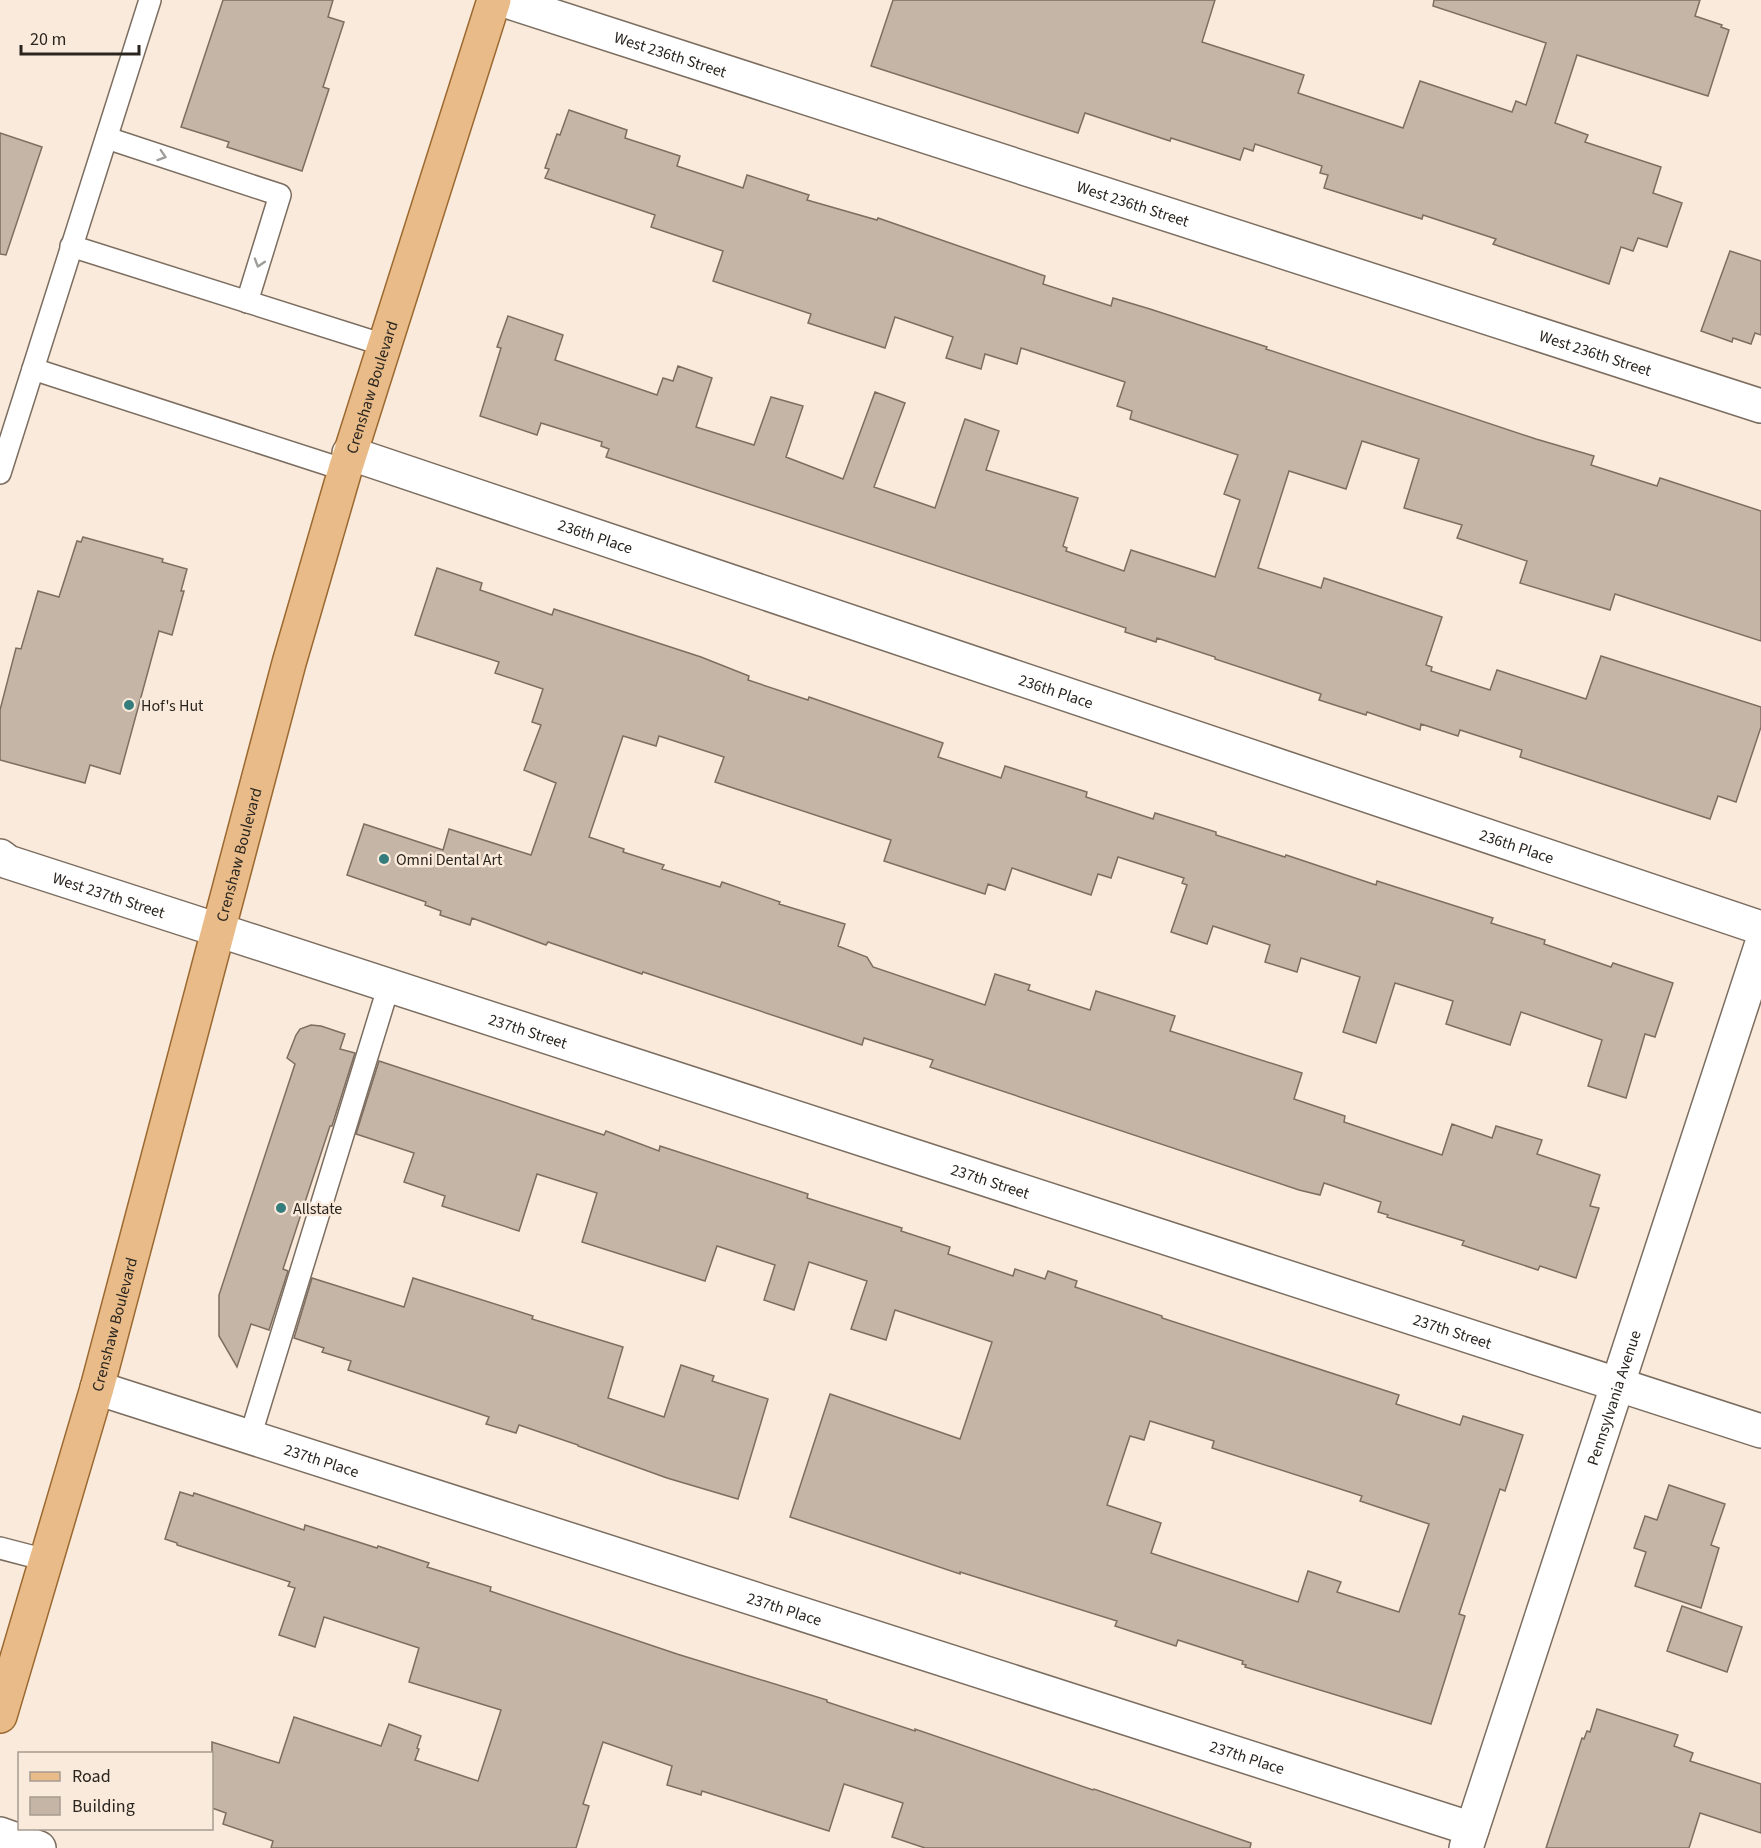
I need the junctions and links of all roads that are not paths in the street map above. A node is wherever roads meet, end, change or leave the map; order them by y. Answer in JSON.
{"nodes":[{"id":1,"x":150,"y":0,"type":"edge"},
{"id":2,"x":494,"y":0,"type":"edge"},
{"id":3,"x":503,"y":0,"type":"edge"},
{"id":4,"x":107,"y":138,"type":"junction"},
{"id":5,"x":71,"y":246,"type":"junction"},
{"id":6,"x":247,"y":302,"type":"junction"},
{"id":7,"x":384,"y":345,"type":"junction"},
{"id":8,"x":33,"y":369,"type":"junction"},
{"id":9,"x":1761,"y":406,"type":"edge"},
{"id":10,"x":347,"y":462,"type":"junction"},
{"id":11,"x":0,"y":473,"type":"edge"},
{"id":12,"x":0,"y":856,"type":"edge"},
{"id":13,"x":1761,"y":928,"type":"edge"},
{"id":14,"x":218,"y":930,"type":"junction"},
{"id":15,"x":1761,"y":946,"type":"edge"},
{"id":16,"x":389,"y":985,"type":"junction"},
{"id":17,"x":1618,"y":1383,"type":"junction"},
{"id":18,"x":97,"y":1388,"type":"junction"},
{"id":19,"x":1761,"y":1431,"type":"edge"},
{"id":20,"x":250,"y":1437,"type":"junction"},
{"id":21,"x":0,"y":1548,"type":"edge"},
{"id":22,"x":46,"y":1560,"type":"junction"},
{"id":23,"x":0,"y":1716,"type":"edge"},
{"id":24,"x":0,"y":1834,"type":"edge"},
{"id":25,"x":1469,"y":1839,"type":"edge"},
{"id":26,"x":39,"y":1848,"type":"edge"}],
"edges":[{"from":1,"to":4,"type":"lane"},
{"from":2,"to":7,"type":"main road","name":"Crenshaw Boulevard"},
{"from":3,"to":9,"type":"street","name":"West 236th Street"},
{"from":4,"to":5,"type":"lane"},
{"from":4,"to":6,"type":"lane","one_way":true},
{"from":5,"to":6,"type":"lane"},
{"from":5,"to":8,"type":"lane"},
{"from":6,"to":7,"type":"lane"},
{"from":7,"to":10,"type":"main road","name":"Crenshaw Boulevard"},
{"from":8,"to":10,"type":"lane"},
{"from":8,"to":11,"type":"lane"},
{"from":10,"to":13,"type":"street","name":"236th Place"},
{"from":10,"to":14,"type":"main road","name":"Crenshaw Boulevard"},
{"from":12,"to":14,"type":"street","name":"West 237th Street"},
{"from":14,"to":16,"type":"street","name":"237th Street"},
{"from":14,"to":18,"type":"main road","name":"Crenshaw Boulevard"},
{"from":15,"to":17,"type":"street","name":"Pennsylvania Avenue"},
{"from":16,"to":17,"type":"street","name":"237th Street"},
{"from":16,"to":20,"type":"lane"},
{"from":17,"to":19,"type":"street","name":"237th Street"},
{"from":17,"to":25,"type":"street","name":"Pennsylvania Avenue"},
{"from":18,"to":20,"type":"street","name":"237th Place"},
{"from":18,"to":22,"type":"main road","name":"Crenshaw Boulevard"},
{"from":20,"to":25,"type":"street","name":"237th Place"},
{"from":21,"to":22,"type":"lane"},
{"from":22,"to":23,"type":"main road","name":"Crenshaw Boulevard"},
{"from":24,"to":26,"type":"street"}]}
